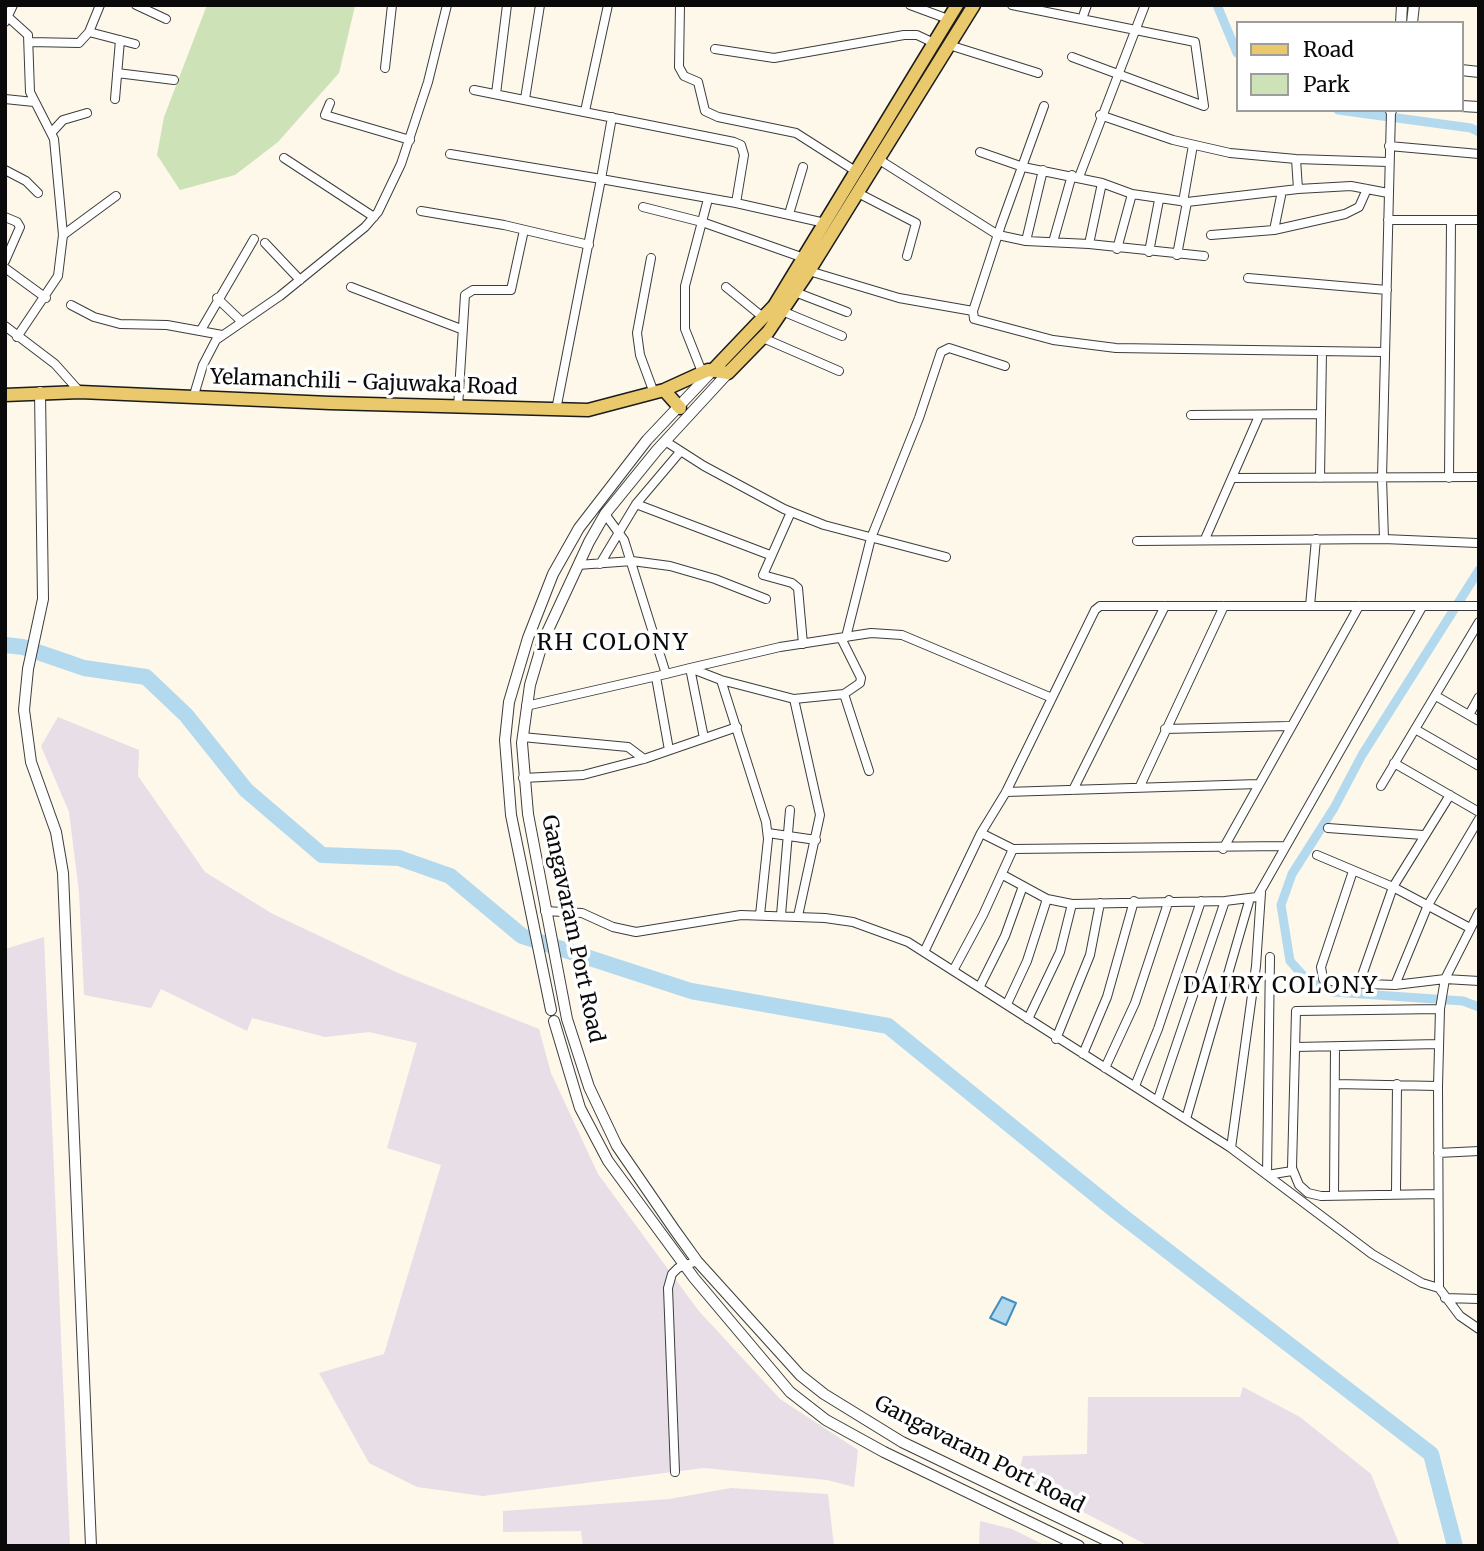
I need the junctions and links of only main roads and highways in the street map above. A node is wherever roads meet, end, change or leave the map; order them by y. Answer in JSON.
{"nodes":[{"id":1,"x":957,"y":5,"type":"edge"},
{"id":2,"x":974,"y":5,"type":"edge"},
{"id":3,"x":708,"y":371,"type":"junction"},
{"id":4,"x":659,"y":392,"type":"junction"},
{"id":5,"x":5,"y":395,"type":"edge"},
{"id":6,"x":680,"y":408,"type":"road end"}],
"edges":[{"from":1,"to":3,"type":"main road","name":"Yelamanchili - Gajuwaka Road"},
{"from":2,"to":3,"type":"main road"},
{"from":3,"to":4,"type":"main road","name":"Yelamanchili - Gajuwaka Road"},
{"from":4,"to":5,"type":"main road","name":"Yelamanchili - Gajuwaka Road"},
{"from":4,"to":6,"type":"main road"}]}
